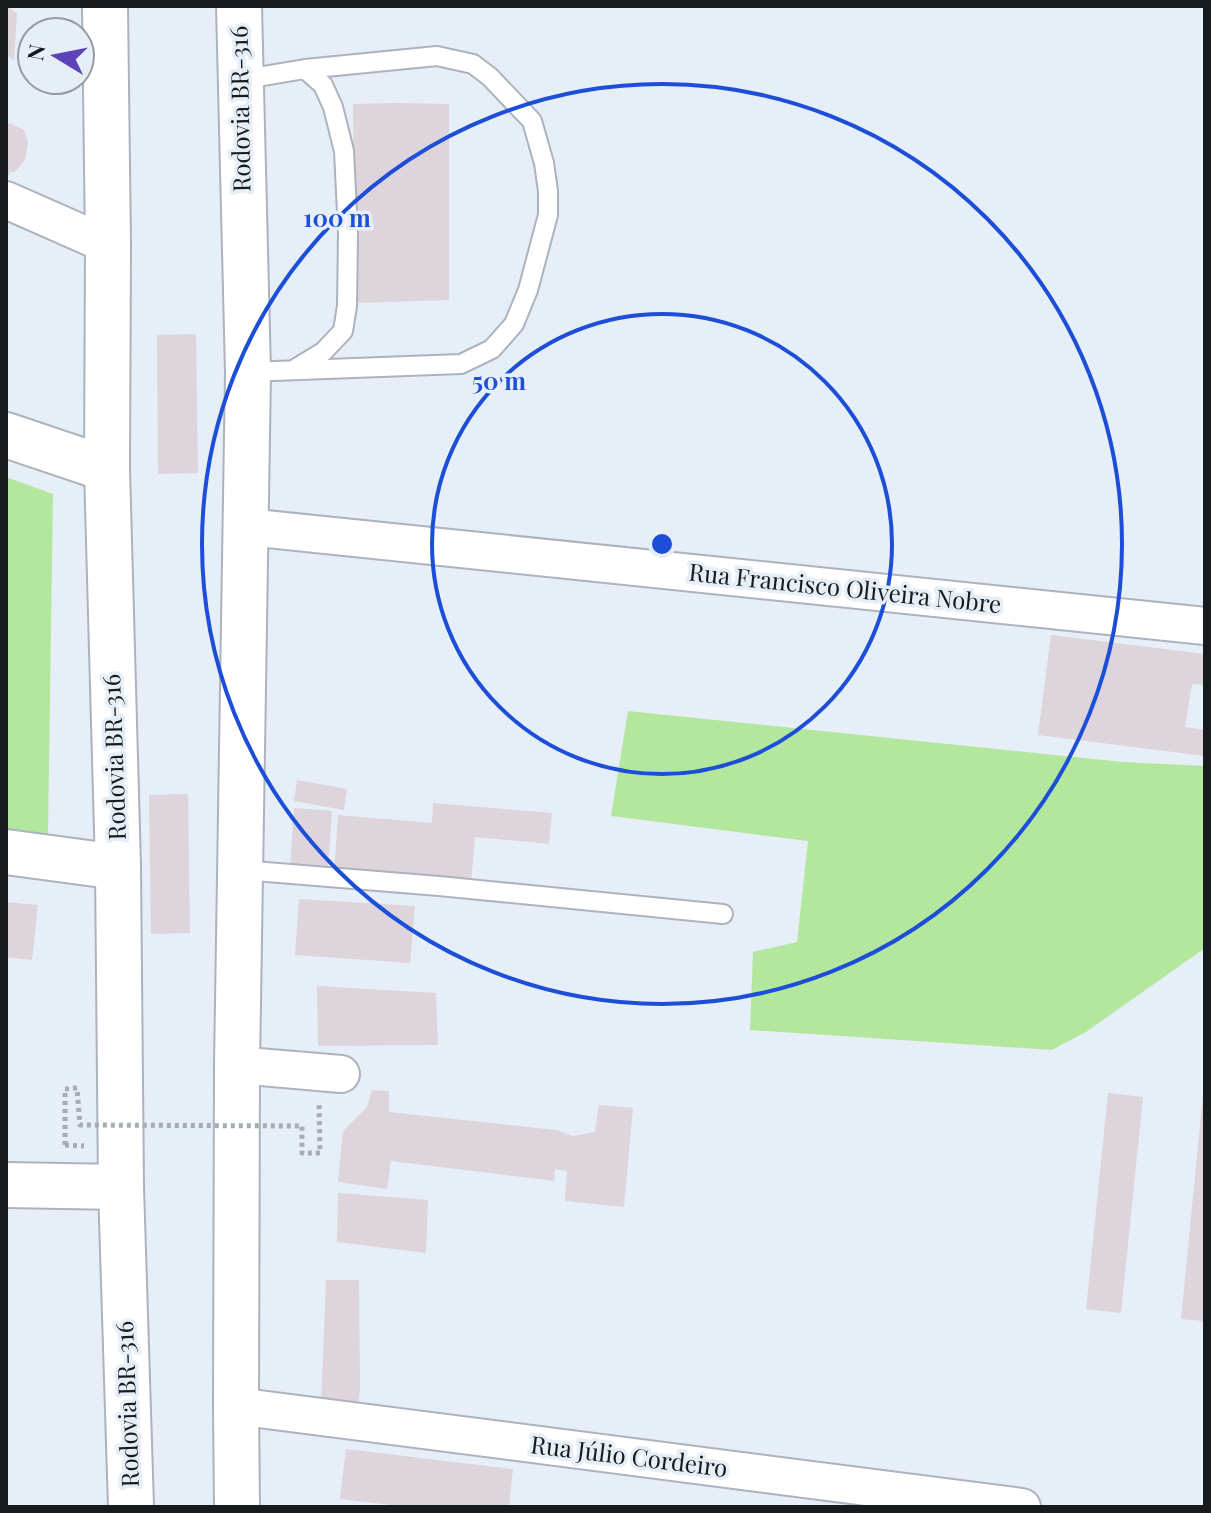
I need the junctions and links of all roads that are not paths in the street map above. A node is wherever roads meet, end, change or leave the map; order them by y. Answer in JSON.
{"nodes":[{"id":1,"x":104,"y":6,"type":"edge"},
{"id":2,"x":239,"y":6,"type":"edge"},
{"id":3,"x":305,"y":69,"type":"junction"},
{"id":4,"x":240,"y":80,"type":"junction"},
{"id":5,"x":6,"y":200,"type":"edge"},
{"id":6,"x":108,"y":245,"type":"junction"},
{"id":7,"x":292,"y":370,"type":"junction"},
{"id":8,"x":248,"y":372,"type":"junction"},
{"id":9,"x":6,"y":435,"type":"edge"},
{"id":10,"x":107,"y":469,"type":"junction"},
{"id":11,"x":247,"y":527,"type":"junction"},
{"id":12,"x":1205,"y":626,"type":"edge"},
{"id":13,"x":6,"y":852,"type":"edge"},
{"id":14,"x":118,"y":867,"type":"junction"},
{"id":15,"x":241,"y":870,"type":"junction"},
{"id":16,"x":723,"y":914,"type":"dead end"},
{"id":17,"x":237,"y":1065,"type":"junction"},
{"id":18,"x":341,"y":1074,"type":"dead end"},
{"id":19,"x":6,"y":1185,"type":"edge"},
{"id":20,"x":121,"y":1187,"type":"junction"},
{"id":21,"x":236,"y":1406,"type":"junction"},
{"id":22,"x":131,"y":1507,"type":"edge"},
{"id":23,"x":237,"y":1507,"type":"edge"},
{"id":24,"x":1022,"y":1507,"type":"edge"}],
"edges":[{"from":1,"to":6,"type":"main road","name":"Rodovia BR-316"},
{"from":2,"to":4,"type":"main road","name":"Rodovia BR-316"},
{"from":3,"to":4,"type":"lane"},
{"from":3,"to":7,"type":"lane"},
{"from":3,"to":7,"type":"lane"},
{"from":4,"to":8,"type":"main road","name":"Rodovia BR-316"},
{"from":5,"to":6,"type":"street"},
{"from":6,"to":10,"type":"main road","name":"Rodovia BR-316"},
{"from":7,"to":8,"type":"lane"},
{"from":8,"to":11,"type":"main road","name":"Rodovia BR-316"},
{"from":9,"to":10,"type":"main road"},
{"from":10,"to":14,"type":"main road","name":"Rodovia BR-316"},
{"from":11,"to":12,"type":"street","name":"Rua Francisco Oliveira Nobre"},
{"from":11,"to":15,"type":"main road","name":"Rodovia BR-316"},
{"from":13,"to":14,"type":"main road"},
{"from":14,"to":20,"type":"main road","name":"Rodovia BR-316"},
{"from":15,"to":16,"type":"lane"},
{"from":15,"to":17,"type":"main road","name":"Rodovia BR-316"},
{"from":17,"to":18,"type":"street"},
{"from":17,"to":21,"type":"main road","name":"Rodovia BR-316"},
{"from":19,"to":20,"type":"main road"},
{"from":20,"to":22,"type":"main road","name":"Rodovia BR-316"},
{"from":21,"to":23,"type":"main road","name":"Rodovia BR-316"},
{"from":21,"to":24,"type":"street","name":"Rua Júlio Cordeiro"}]}
